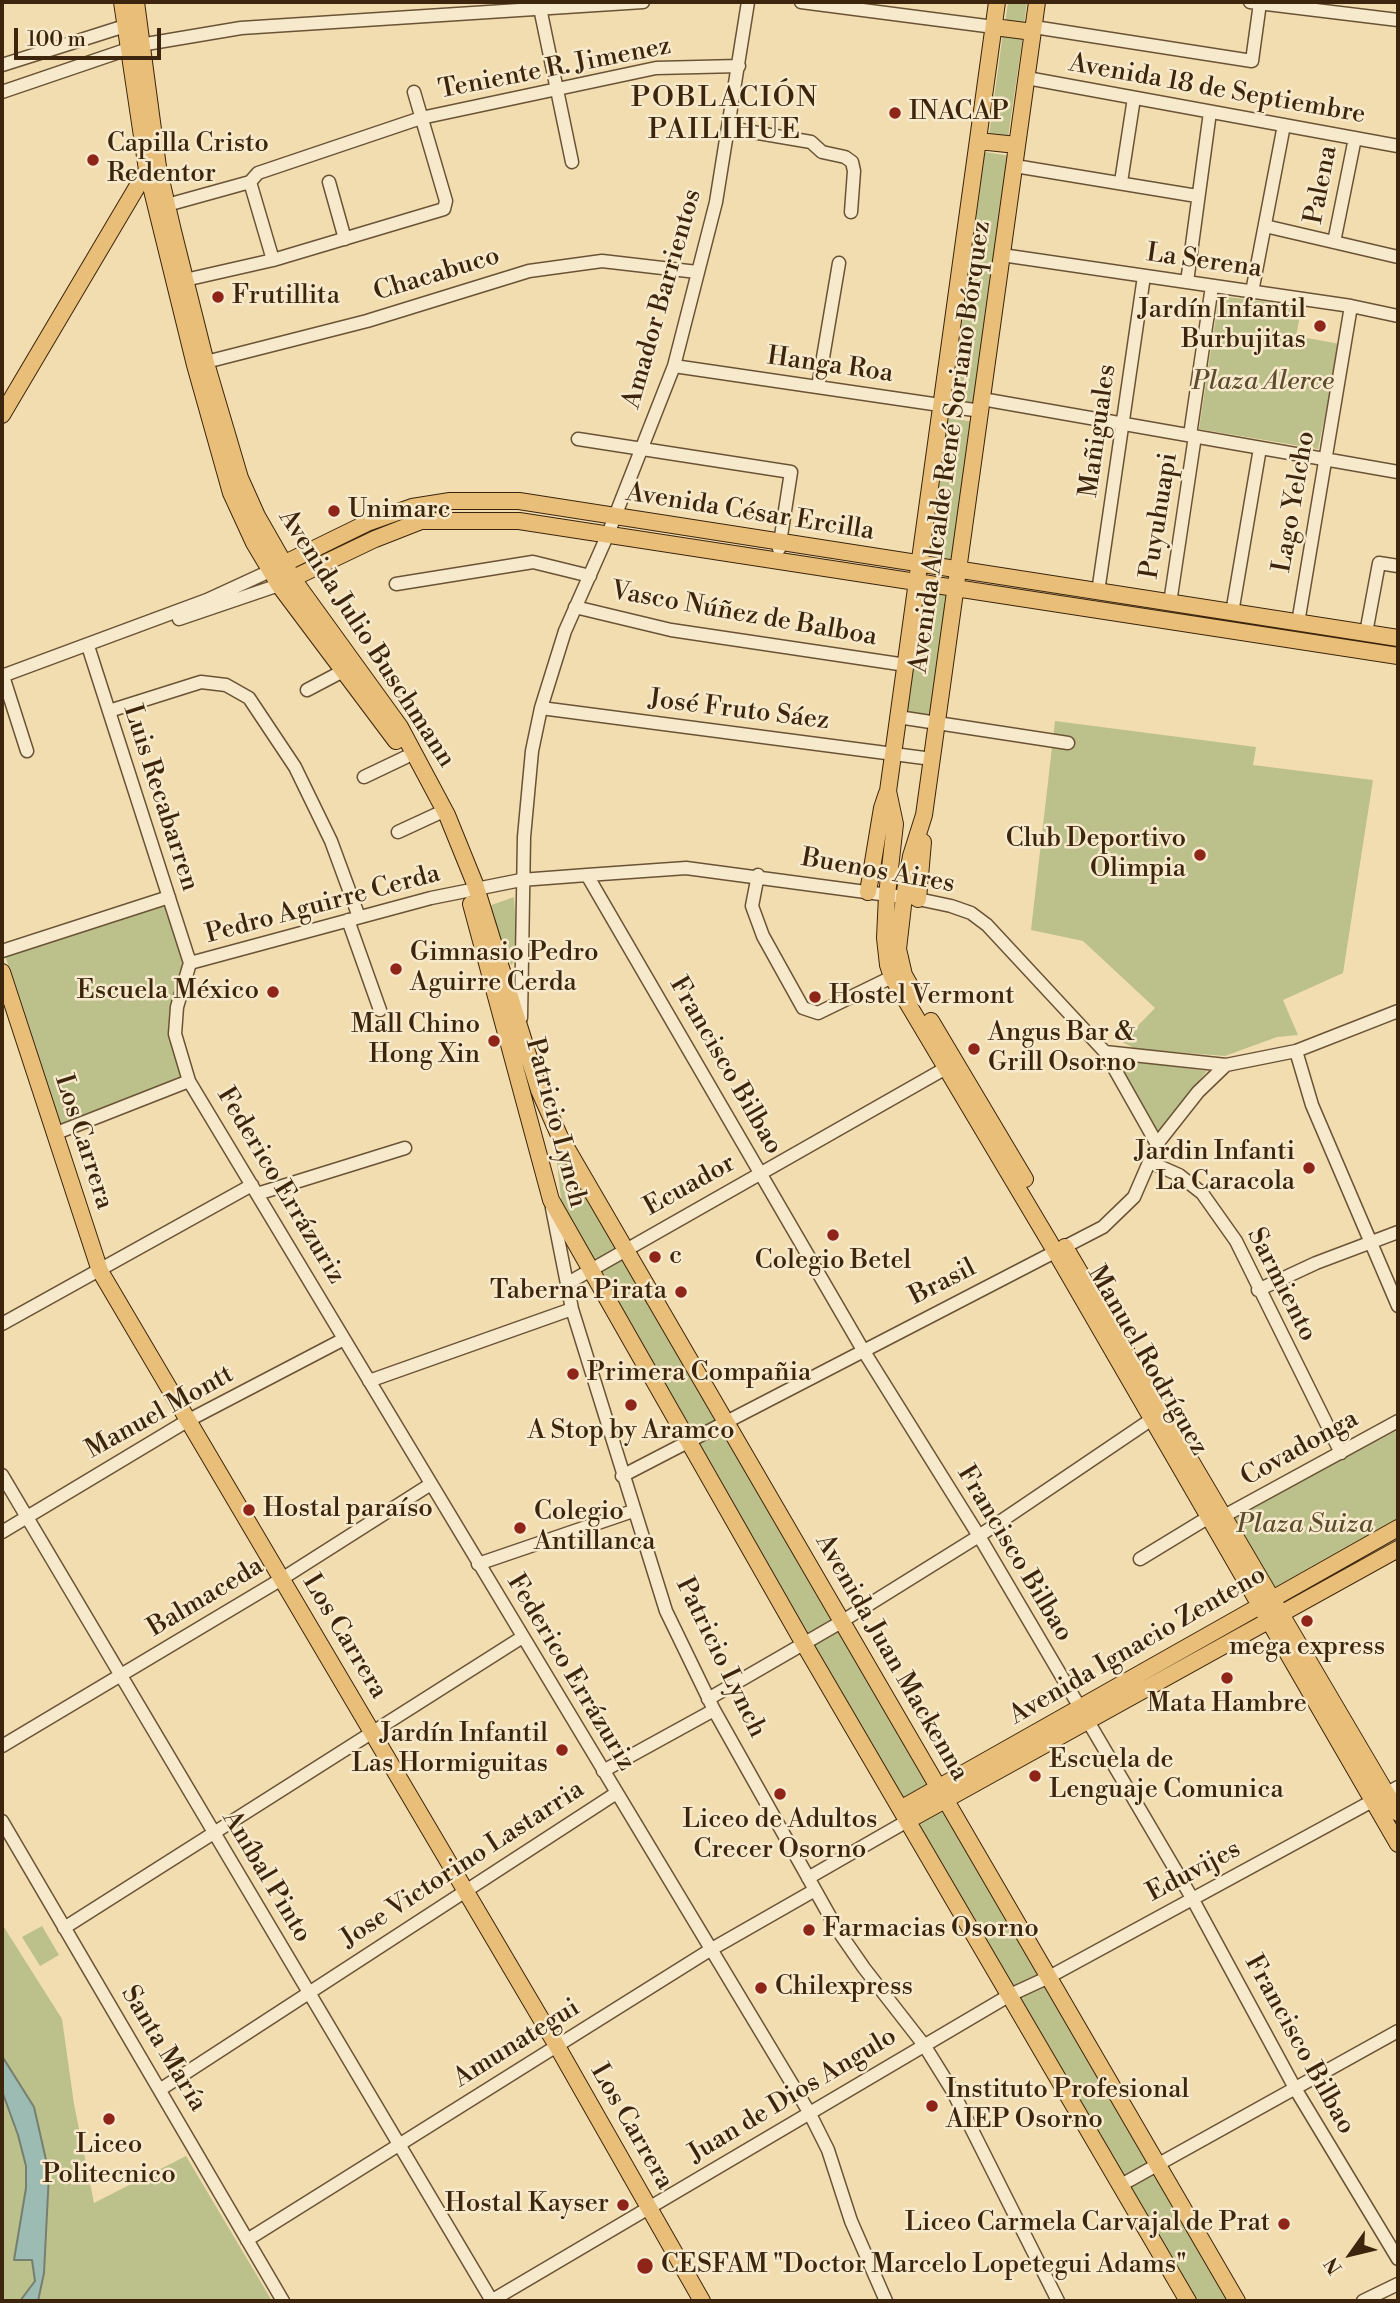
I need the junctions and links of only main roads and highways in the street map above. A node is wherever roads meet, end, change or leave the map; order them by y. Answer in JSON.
{"nodes":[{"id":1,"x":122,"y":2,"type":"edge"},
{"id":2,"x":136,"y":2,"type":"edge"},
{"id":3,"x":997,"y":2,"type":"edge"},
{"id":4,"x":1037,"y":2,"type":"edge"},
{"id":5,"x":994,"y":27,"type":"junction"},
{"id":6,"x":1034,"y":29,"type":"junction"},
{"id":7,"x":134,"y":48,"type":"junction"},
{"id":8,"x":978,"y":141,"type":"junction"},
{"id":9,"x":1017,"y":145,"type":"junction"},
{"id":10,"x":153,"y":169,"type":"junction"},
{"id":11,"x":200,"y":364,"type":"junction"},
{"id":12,"x":2,"y":415,"type":"edge"},
{"id":13,"x":510,"y":500,"type":"junction"},
{"id":14,"x":425,"y":504,"type":"junction"},
{"id":15,"x":510,"y":520,"type":"junction"},
{"id":16,"x":421,"y":522,"type":"junction"},
{"id":17,"x":355,"y":529,"type":"junction"},
{"id":18,"x":356,"y":548,"type":"junction"},
{"id":19,"x":919,"y":565,"type":"junction"},
{"id":20,"x":958,"y":571,"type":"junction"},
{"id":21,"x":282,"y":575,"type":"junction"},
{"id":22,"x":917,"y":583,"type":"junction"},
{"id":23,"x":956,"y":589,"type":"junction"},
{"id":24,"x":1398,"y":638,"type":"edge"},
{"id":25,"x":1398,"y":656,"type":"edge"},
{"id":26,"x":888,"y":791,"type":"junction"},
{"id":27,"x":924,"y":815,"type":"joint"},
{"id":28,"x":473,"y":888,"type":"junction"},
{"id":29,"x":868,"y":892,"type":"road end"},
{"id":30,"x":887,"y":895,"type":"joint"},
{"id":31,"x":2,"y":972,"type":"edge"},
{"id":32,"x":1060,"y":1248,"type":"junction"},
{"id":33,"x":1217,"y":1517,"type":"junction"},
{"id":34,"x":1398,"y":1528,"type":"edge"},
{"id":35,"x":1398,"y":1549,"type":"edge"},
{"id":36,"x":1266,"y":1601,"type":"junction"},
{"id":37,"x":1275,"y":1617,"type":"junction"},
{"id":38,"x":1083,"y":1715,"type":"junction"},
{"id":39,"x":942,"y":1793,"type":"junction"},
{"id":40,"x":1386,"y":1794,"type":"edge"},
{"id":41,"x":905,"y":1814,"type":"junction"},
{"id":42,"x":1398,"y":1814,"type":"edge"},
{"id":43,"x":1398,"y":1844,"type":"edge"},
{"id":44,"x":702,"y":2301,"type":"edge"},
{"id":45,"x":1188,"y":2301,"type":"edge"},
{"id":46,"x":1237,"y":2301,"type":"edge"}],
"edges":[{"from":1,"to":7,"type":"main road","name":"Avenida Julio Buschmann"},
{"from":2,"to":7,"type":"main road","name":"Avenida Julio Buschmann"},
{"from":3,"to":5,"type":"main road","name":"Avenida Alcalde René Soriano Bórquez"},
{"from":4,"to":6,"type":"main road","name":"Avenida Alcalde René Soriano Bórquez"},
{"from":5,"to":6,"type":"main road"},
{"from":5,"to":8,"type":"main road","name":"Avenida Alcalde René Soriano Bórquez"},
{"from":6,"to":9,"type":"main road","name":"Avenida Alcalde René Soriano Bórquez"},
{"from":7,"to":10,"type":"main road","name":"Avenida Julio Buschmann"},
{"from":8,"to":9,"type":"main road"},
{"from":8,"to":19,"type":"main road","name":"Avenida Alcalde René Soriano Bórquez"},
{"from":9,"to":20,"type":"main road","name":"Avenida Alcalde René Soriano Bórquez"},
{"from":10,"to":11,"type":"main road","name":"Avenida Julio Buschmann"},
{"from":10,"to":11,"type":"main road","name":"Avenida Julio Buschmann"},
{"from":10,"to":12,"type":"main road"},
{"from":11,"to":21,"type":"main road","name":"Avenida Julio Buschmann"},
{"from":13,"to":14,"type":"main road","name":"Avenida César Ercilla"},
{"from":13,"to":15,"type":"main road"},
{"from":13,"to":19,"type":"main road","name":"Avenida César Ercilla"},
{"from":14,"to":16,"type":"main road"},
{"from":14,"to":17,"type":"main road","name":"Avenida César Ercilla"},
{"from":15,"to":16,"type":"main road","name":"Avenida César Ercilla"},
{"from":15,"to":22,"type":"main road","name":"Avenida César Ercilla"},
{"from":16,"to":18,"type":"main road","name":"Avenida César Ercilla"},
{"from":17,"to":18,"type":"main road"},
{"from":17,"to":21,"type":"main road","name":"Avenida César Ercilla"},
{"from":18,"to":21,"type":"main road","name":"Avenida César Ercilla"},
{"from":19,"to":20,"type":"main road","name":"Avenida César Ercilla"},
{"from":19,"to":22,"type":"main road","name":"Avenida Alcalde René Soriano Bórquez"},
{"from":20,"to":23,"type":"main road","name":"Avenida Alcalde René Soriano Bórquez"},
{"from":20,"to":24,"type":"main road","name":"Avenida César Ercilla"},
{"from":21,"to":28,"type":"main road","name":"Avenida Julio Buschmann"},
{"from":21,"to":28,"type":"main road","name":"Avenida Julio Buschmann"},
{"from":22,"to":23,"type":"main road","name":"Avenida César Ercilla"},
{"from":22,"to":26,"type":"main road","name":"Avenida Alcalde René Soriano Bórquez"},
{"from":23,"to":25,"type":"main road","name":"Avenida César Ercilla"},
{"from":23,"to":27,"type":"main road","name":"Avenida Alcalde René Soriano Bórquez"},
{"from":26,"to":29,"type":"main road"},
{"from":26,"to":30,"type":"main road","name":"Avenida Alcalde René Soriano Bórquez"},
{"from":27,"to":32,"type":"main road","name":"Manuel Rodríguez"},
{"from":28,"to":39,"type":"main road","name":"Avenida Juan Mackenna"},
{"from":28,"to":41,"type":"main road","name":"Patricio Lynch"},
{"from":30,"to":32,"type":"main road","name":"Manuel Rodríguez"},
{"from":31,"to":44,"type":"main road","name":"Los Carrera"},
{"from":32,"to":33,"type":"main road","name":"Manuel Rodríguez"},
{"from":32,"to":33,"type":"main road","name":"Manuel Rodríguez"},
{"from":33,"to":36,"type":"main road","name":"Manuel Rodríguez"},
{"from":34,"to":36,"type":"main road","name":"Avenida Ignacio Zenteno"},
{"from":35,"to":37,"type":"main road","name":"Avenida Ignacio Zenteno"},
{"from":36,"to":37,"type":"main road","name":"Manuel Rodríguez"},
{"from":36,"to":38,"type":"main road","name":"Avenida Ignacio Zenteno"},
{"from":37,"to":38,"type":"main road","name":"Avenida Ignacio Zenteno"},
{"from":37,"to":40,"type":"main road","name":"Manuel Rodríguez"},
{"from":38,"to":39,"type":"main road","name":"Avenida Ignacio Zenteno"},
{"from":39,"to":41,"type":"main road","name":"Avenida Ignacio Zenteno"},
{"from":39,"to":46,"type":"main road","name":"Avenida Juan Mackenna"},
{"from":40,"to":42,"type":"main road","name":"Manuel Rodríguez"},
{"from":40,"to":43,"type":"main road","name":"Manuel Rodríguez"},
{"from":41,"to":45,"type":"main road"}]}
